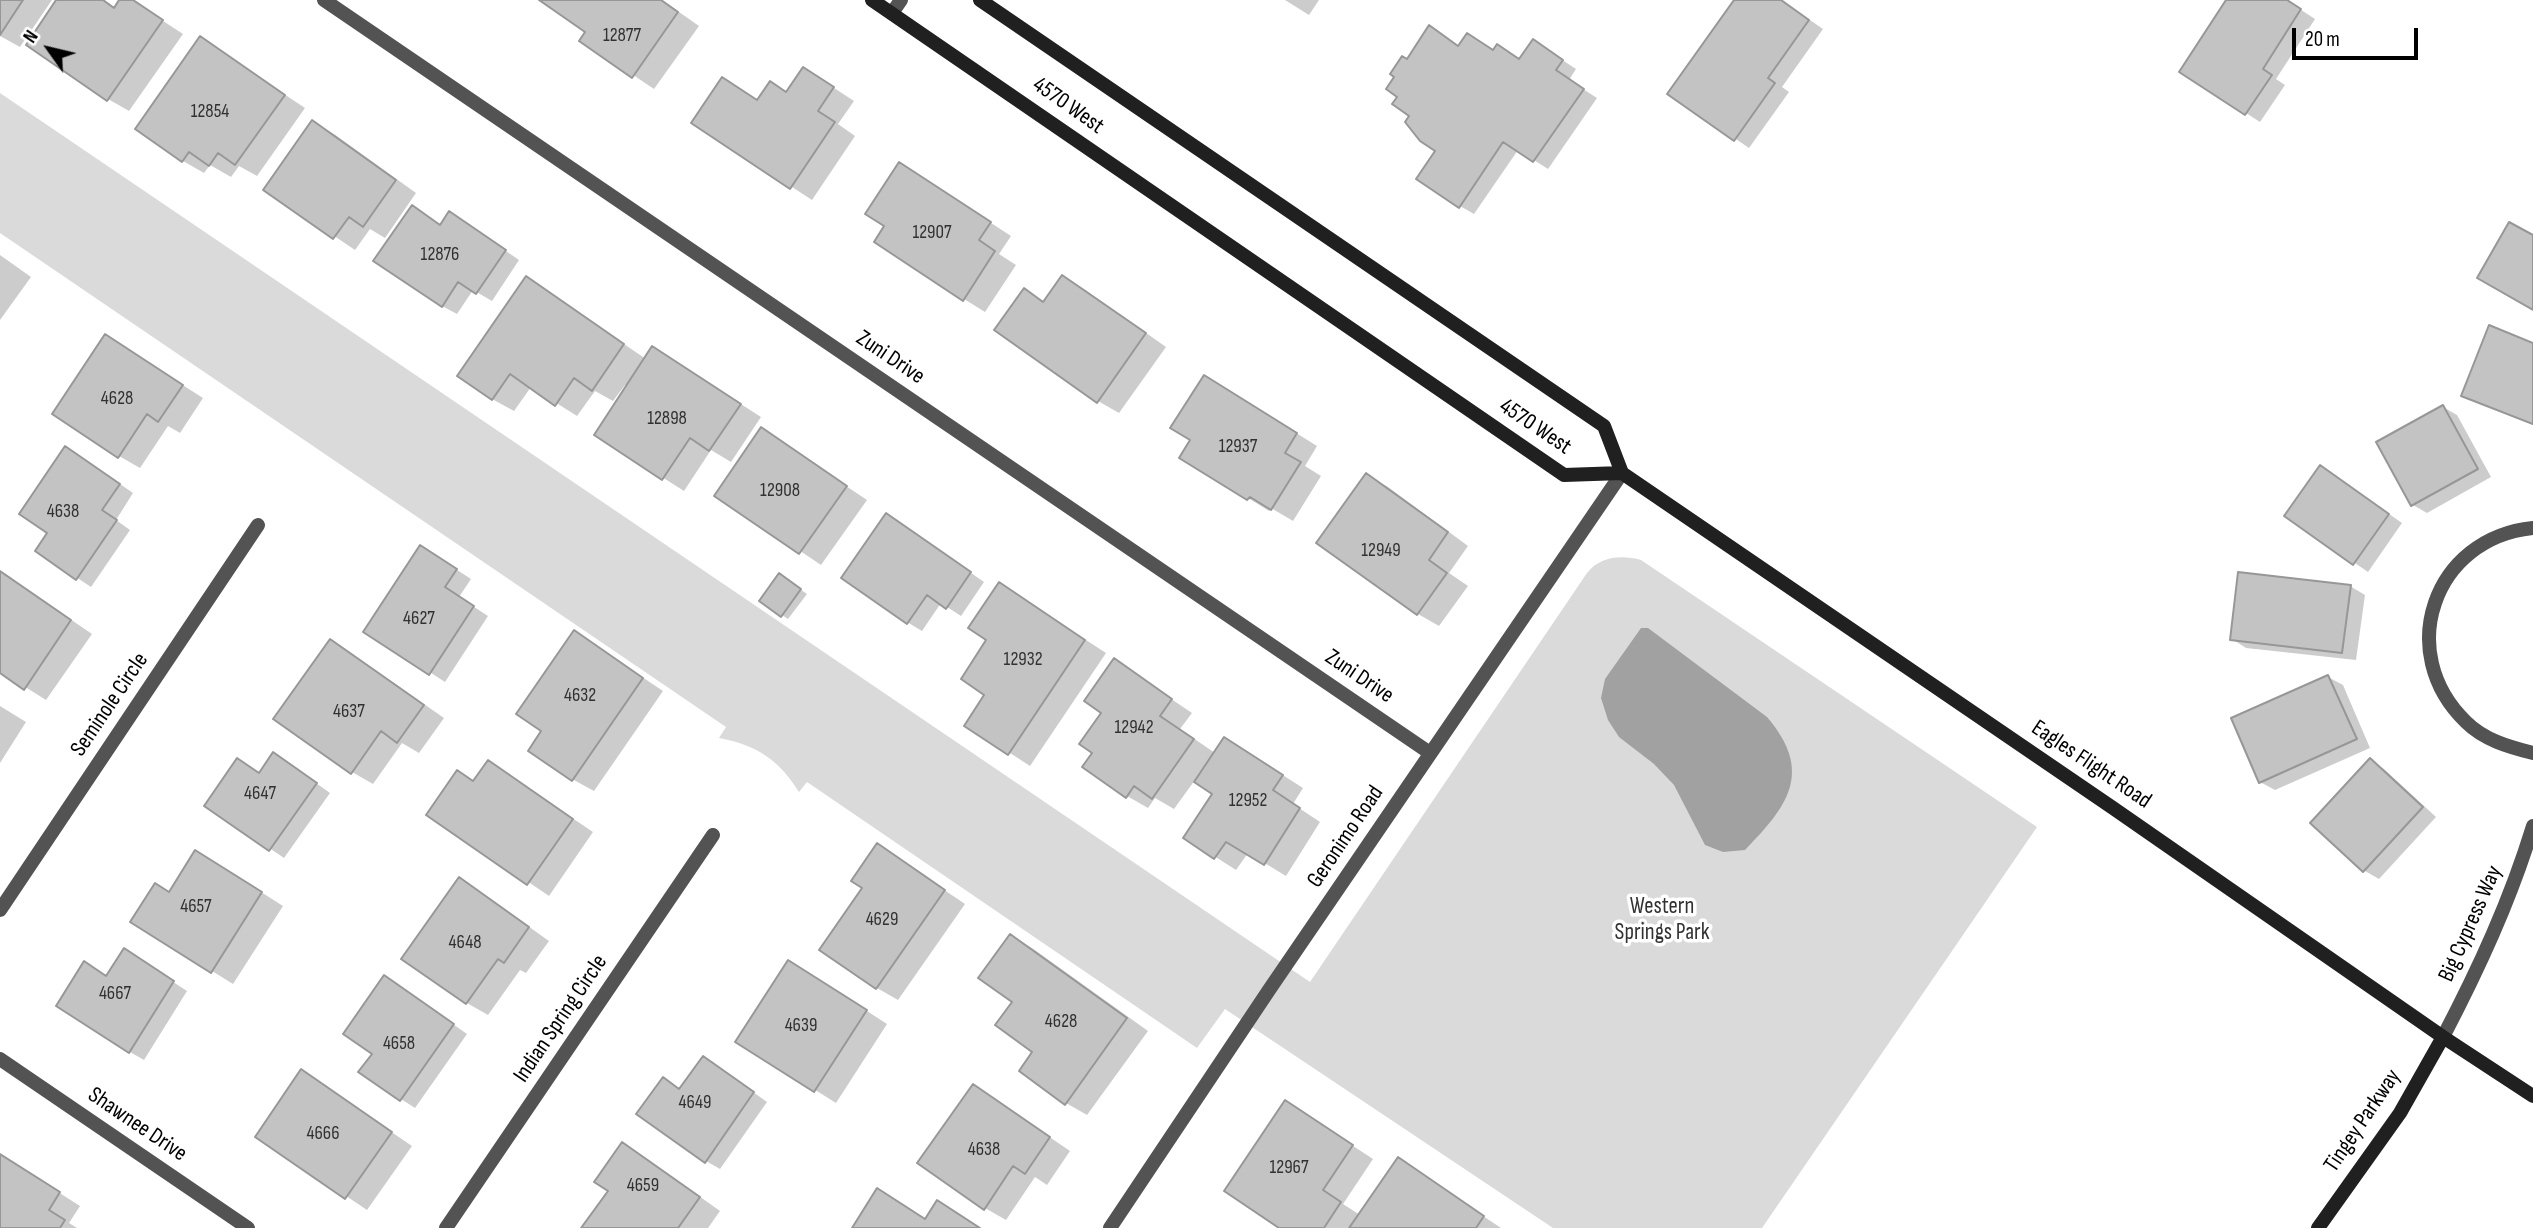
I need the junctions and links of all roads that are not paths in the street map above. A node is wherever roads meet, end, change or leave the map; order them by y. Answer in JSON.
{"nodes":[{"id":1,"x":324,"y":0,"type":"edge"},
{"id":2,"x":872,"y":0,"type":"edge"},
{"id":3,"x":901,"y":0,"type":"edge"},
{"id":4,"x":980,"y":0,"type":"edge"},
{"id":5,"x":892,"y":13,"type":"junction"},
{"id":6,"x":1622,"y":473,"type":"junction"},
{"id":7,"x":258,"y":525,"type":"dead end"},
{"id":8,"x":2533,"y":528,"type":"edge"},
{"id":9,"x":1430,"y":753,"type":"junction"},
{"id":10,"x":2533,"y":753,"type":"edge"},
{"id":11,"x":2533,"y":826,"type":"edge"},
{"id":12,"x":713,"y":835,"type":"dead end"},
{"id":13,"x":0,"y":910,"type":"edge"},
{"id":14,"x":2443,"y":1037,"type":"junction"},
{"id":15,"x":0,"y":1059,"type":"edge"},
{"id":16,"x":2533,"y":1096,"type":"edge"},
{"id":17,"x":248,"y":1228,"type":"edge"},
{"id":18,"x":446,"y":1228,"type":"edge"},
{"id":19,"x":1110,"y":1228,"type":"edge"},
{"id":20,"x":2318,"y":1228,"type":"edge"}],
"edges":[{"from":1,"to":9,"type":"street","name":"Zuni Drive"},
{"from":2,"to":5,"type":"main road","name":"4570 West"},
{"from":3,"to":5,"type":"street"},
{"from":4,"to":6,"type":"main road","name":"4570 West"},
{"from":5,"to":6,"type":"main road","name":"4570 West"},
{"from":6,"to":9,"type":"street","name":"Geronimo Road"},
{"from":6,"to":14,"type":"main road","name":"Eagles Flight Road"},
{"from":7,"to":13,"type":"street","name":"Seminole Circle"},
{"from":8,"to":10,"type":"street"},
{"from":9,"to":19,"type":"street","name":"Geronimo Road"},
{"from":11,"to":14,"type":"street","name":"Big Cypress Way"},
{"from":12,"to":18,"type":"street","name":"Indian Spring Circle"},
{"from":14,"to":16,"type":"main road","name":"Eagles Flight Road"},
{"from":14,"to":20,"type":"main road","name":"Tingey Parkway"},
{"from":15,"to":17,"type":"street","name":"Shawnee Drive"}]}
